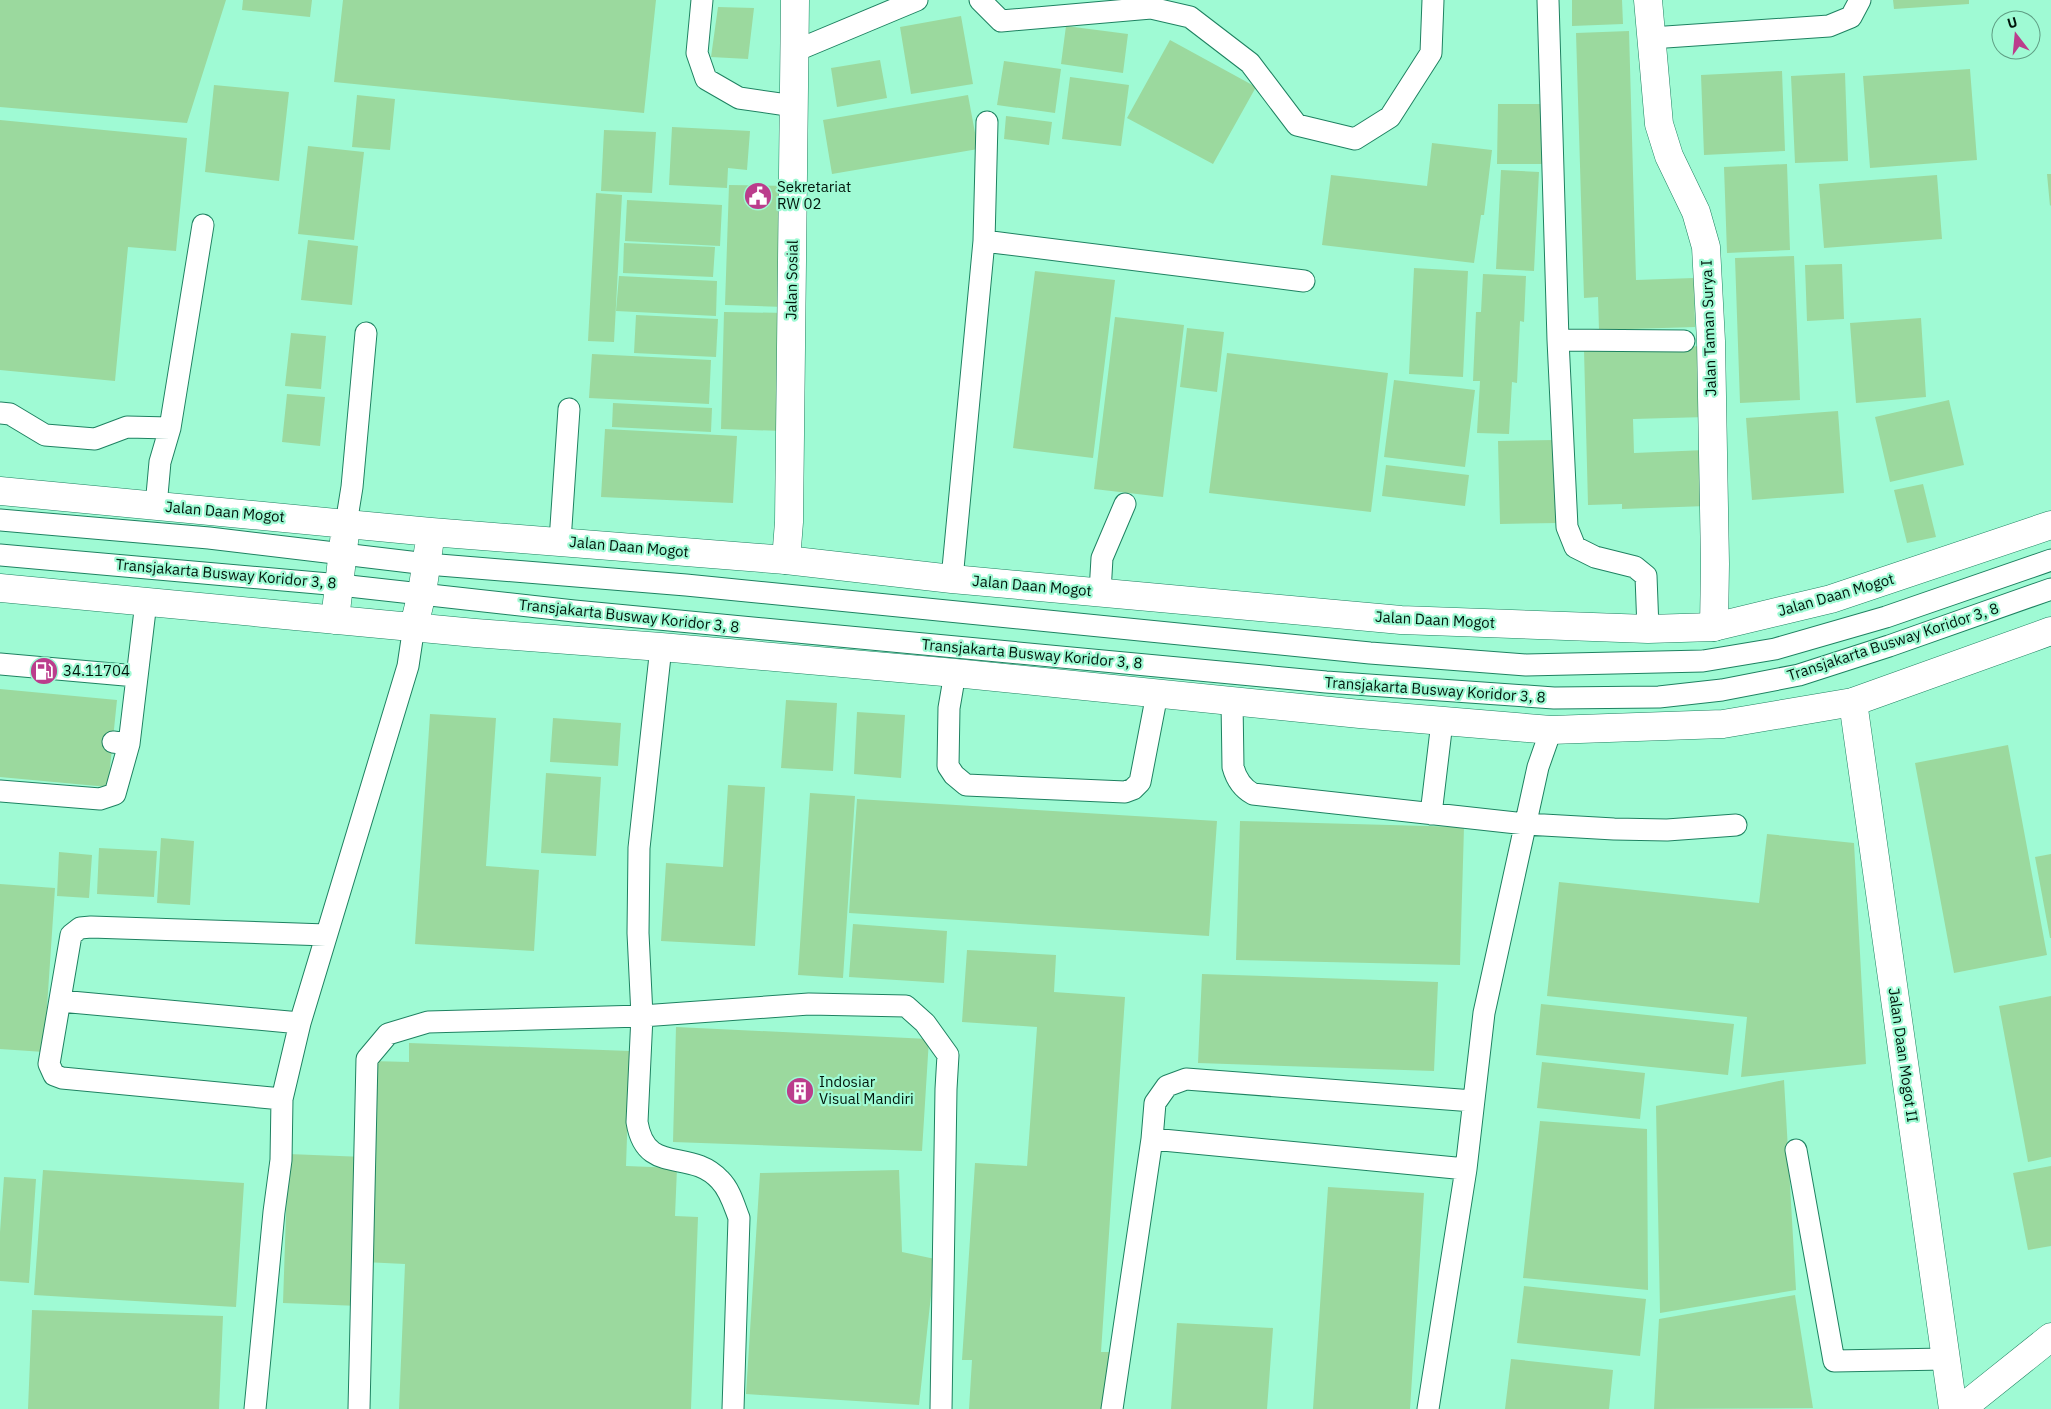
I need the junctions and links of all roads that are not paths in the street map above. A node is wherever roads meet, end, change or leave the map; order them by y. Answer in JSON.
{"nodes":[{"id":1,"x":702,"y":0,"type":"edge"},
{"id":2,"x":795,"y":0,"type":"edge"},
{"id":3,"x":917,"y":0,"type":"edge"},
{"id":4,"x":980,"y":0,"type":"edge"},
{"id":5,"x":1433,"y":0,"type":"edge"},
{"id":6,"x":1548,"y":0,"type":"edge"},
{"id":7,"x":1648,"y":0,"type":"edge"},
{"id":8,"x":1860,"y":0,"type":"edge"},
{"id":9,"x":1651,"y":38,"type":"junction"},
{"id":10,"x":795,"y":51,"type":"junction"},
{"id":11,"x":794,"y":106,"type":"junction"},
{"id":12,"x":986,"y":122,"type":"dead end"},
{"id":13,"x":203,"y":225,"type":"dead end"},
{"id":14,"x":984,"y":241,"type":"junction"},
{"id":15,"x":1304,"y":281,"type":"dead end"},
{"id":16,"x":366,"y":333,"type":"dead end"},
{"id":17,"x":1558,"y":340,"type":"junction"},
{"id":18,"x":1684,"y":341,"type":"dead end"},
{"id":19,"x":569,"y":409,"type":"dead end"},
{"id":20,"x":0,"y":413,"type":"edge"},
{"id":21,"x":170,"y":428,"type":"junction"},
{"id":22,"x":0,"y":491,"type":"edge"},
{"id":23,"x":1125,"y":504,"type":"dead end"},
{"id":24,"x":156,"y":506,"type":"junction"},
{"id":25,"x":0,"y":520,"type":"edge"},
{"id":26,"x":346,"y":524,"type":"junction"},
{"id":27,"x":2051,"y":525,"type":"edge"},
{"id":28,"x":431,"y":532,"type":"junction"},
{"id":29,"x":560,"y":541,"type":"junction"},
{"id":30,"x":343,"y":554,"type":"junction"},
{"id":31,"x":0,"y":555,"type":"edge"},
{"id":32,"x":786,"y":560,"type":"junction"},
{"id":33,"x":2051,"y":560,"type":"edge"},
{"id":34,"x":427,"y":564,"type":"junction"},
{"id":35,"x":952,"y":579,"type":"junction"},
{"id":36,"x":340,"y":585,"type":"junction"},
{"id":37,"x":0,"y":588,"type":"edge"},
{"id":38,"x":2051,"y":590,"type":"edge"},
{"id":39,"x":1100,"y":592,"type":"junction"},
{"id":40,"x":422,"y":593,"type":"junction"},
{"id":41,"x":146,"y":602,"type":"junction"},
{"id":42,"x":335,"y":620,"type":"junction"},
{"id":43,"x":414,"y":626,"type":"junction"},
{"id":44,"x":1714,"y":627,"type":"junction"},
{"id":45,"x":1648,"y":629,"type":"junction"},
{"id":46,"x":2051,"y":631,"type":"edge"},
{"id":47,"x":661,"y":647,"type":"junction"},
{"id":48,"x":0,"y":664,"type":"edge"},
{"id":49,"x":955,"y":673,"type":"junction"},
{"id":50,"x":136,"y":676,"type":"junction"},
{"id":51,"x":1157,"y":694,"type":"junction"},
{"id":52,"x":1232,"y":701,"type":"junction"},
{"id":53,"x":1853,"y":702,"type":"junction"},
{"id":54,"x":1442,"y":722,"type":"junction"},
{"id":55,"x":1551,"y":730,"type":"junction"},
{"id":56,"x":0,"y":791,"type":"edge"},
{"id":57,"x":1431,"y":814,"type":"junction"},
{"id":58,"x":1526,"y":824,"type":"junction"},
{"id":59,"x":1736,"y":825,"type":"dead end"},
{"id":60,"x":326,"y":935,"type":"junction"},
{"id":61,"x":60,"y":1001,"type":"junction"},
{"id":62,"x":642,"y":1016,"type":"junction"},
{"id":63,"x":300,"y":1023,"type":"junction"},
{"id":64,"x":282,"y":1099,"type":"junction"},
{"id":65,"x":1473,"y":1101,"type":"junction"},
{"id":66,"x":1152,"y":1139,"type":"junction"},
{"id":67,"x":1796,"y":1150,"type":"dead end"},
{"id":68,"x":1466,"y":1169,"type":"junction"},
{"id":69,"x":2051,"y":1336,"type":"edge"},
{"id":70,"x":1945,"y":1358,"type":"junction"},
{"id":71,"x":255,"y":1409,"type":"edge"},
{"id":72,"x":359,"y":1409,"type":"edge"},
{"id":73,"x":733,"y":1409,"type":"edge"},
{"id":74,"x":941,"y":1409,"type":"edge"},
{"id":75,"x":1112,"y":1409,"type":"edge"},
{"id":76,"x":1428,"y":1409,"type":"edge"},
{"id":77,"x":1953,"y":1409,"type":"edge"},
{"id":78,"x":1962,"y":1409,"type":"edge"}],
"edges":[{"from":1,"to":11,"type":"lane"},
{"from":2,"to":10,"type":"main road","name":"Jalan Sosial"},
{"from":3,"to":10,"type":"lane"},
{"from":4,"to":5,"type":"lane"},
{"from":6,"to":17,"type":"lane"},
{"from":7,"to":9,"type":"main road","name":"Jalan Taman Surya I"},
{"from":8,"to":9,"type":"lane"},
{"from":9,"to":44,"type":"main road","name":"Jalan Taman Surya I"},
{"from":10,"to":11,"type":"main road","name":"Jalan Sosial"},
{"from":11,"to":32,"type":"main road","name":"Jalan Sosial"},
{"from":12,"to":14,"type":"lane"},
{"from":13,"to":21,"type":"lane"},
{"from":14,"to":15,"type":"lane"},
{"from":14,"to":35,"type":"lane"},
{"from":16,"to":26,"type":"lane"},
{"from":17,"to":18,"type":"lane"},
{"from":17,"to":45,"type":"lane"},
{"from":19,"to":29,"type":"lane"},
{"from":20,"to":21,"type":"lane"},
{"from":21,"to":24,"type":"lane"},
{"from":22,"to":24,"type":"main road","name":"Jalan Daan Mogot"},
{"from":23,"to":39,"type":"lane"},
{"from":24,"to":26,"type":"main road","name":"Jalan Daan Mogot"},
{"from":25,"to":30,"type":"lane","name":"Transjakarta Busway Koridor 3, 8"},
{"from":26,"to":28,"type":"main road","name":"Jalan Daan Mogot"},
{"from":26,"to":30,"type":"main road"},
{"from":27,"to":44,"type":"main road","name":"Jalan Daan Mogot"},
{"from":28,"to":29,"type":"main road","name":"Jalan Daan Mogot"},
{"from":28,"to":34,"type":"main road"},
{"from":29,"to":32,"type":"main road","name":"Jalan Daan Mogot"},
{"from":30,"to":34,"type":"lane","name":"Transjakarta Busway Koridor 3, 8"},
{"from":30,"to":36,"type":"main road"},
{"from":31,"to":36,"type":"lane","name":"Transjakarta Busway Koridor 3, 8"},
{"from":32,"to":35,"type":"main road","name":"Jalan Daan Mogot"},
{"from":33,"to":34,"type":"lane","name":"Transjakarta Busway Koridor 3, 8"},
{"from":34,"to":40,"type":"main road"},
{"from":35,"to":39,"type":"main road","name":"Jalan Daan Mogot"},
{"from":36,"to":40,"type":"lane","name":"Transjakarta Busway Koridor 3, 8"},
{"from":36,"to":42,"type":"main road"},
{"from":37,"to":41,"type":"main road"},
{"from":38,"to":40,"type":"lane","name":"Transjakarta Busway Koridor 3, 8"},
{"from":39,"to":45,"type":"main road","name":"Jalan Daan Mogot"},
{"from":40,"to":43,"type":"main road"},
{"from":41,"to":42,"type":"main road"},
{"from":41,"to":50,"type":"lane"},
{"from":42,"to":43,"type":"main road"},
{"from":43,"to":47,"type":"main road"},
{"from":43,"to":60,"type":"lane"},
{"from":44,"to":45,"type":"main road","name":"Jalan Daan Mogot"},
{"from":46,"to":53,"type":"main road"},
{"from":47,"to":49,"type":"main road"},
{"from":47,"to":62,"type":"lane"},
{"from":48,"to":50,"type":"lane"},
{"from":49,"to":51,"type":"main road"},
{"from":49,"to":51,"type":"lane"},
{"from":50,"to":56,"type":"lane"},
{"from":51,"to":52,"type":"main road"},
{"from":52,"to":54,"type":"main road"},
{"from":52,"to":57,"type":"lane"},
{"from":53,"to":55,"type":"main road"},
{"from":53,"to":70,"type":"main road","name":"Jalan Daan Mogot II"},
{"from":54,"to":55,"type":"main road"},
{"from":54,"to":57,"type":"lane"},
{"from":55,"to":58,"type":"lane"},
{"from":57,"to":58,"type":"lane"},
{"from":58,"to":59,"type":"lane"},
{"from":58,"to":65,"type":"lane"},
{"from":60,"to":61,"type":"lane"},
{"from":60,"to":63,"type":"lane"},
{"from":61,"to":63,"type":"lane"},
{"from":61,"to":64,"type":"lane"},
{"from":62,"to":72,"type":"lane"},
{"from":62,"to":73,"type":"lane"},
{"from":62,"to":74,"type":"lane"},
{"from":63,"to":64,"type":"lane"},
{"from":64,"to":71,"type":"lane"},
{"from":65,"to":66,"type":"lane"},
{"from":65,"to":68,"type":"lane"},
{"from":66,"to":68,"type":"lane"},
{"from":66,"to":75,"type":"lane"},
{"from":67,"to":70,"type":"lane"},
{"from":68,"to":76,"type":"lane"},
{"from":69,"to":78,"type":"main road"},
{"from":70,"to":77,"type":"main road","name":"Jalan Daan Mogot II"}]}
